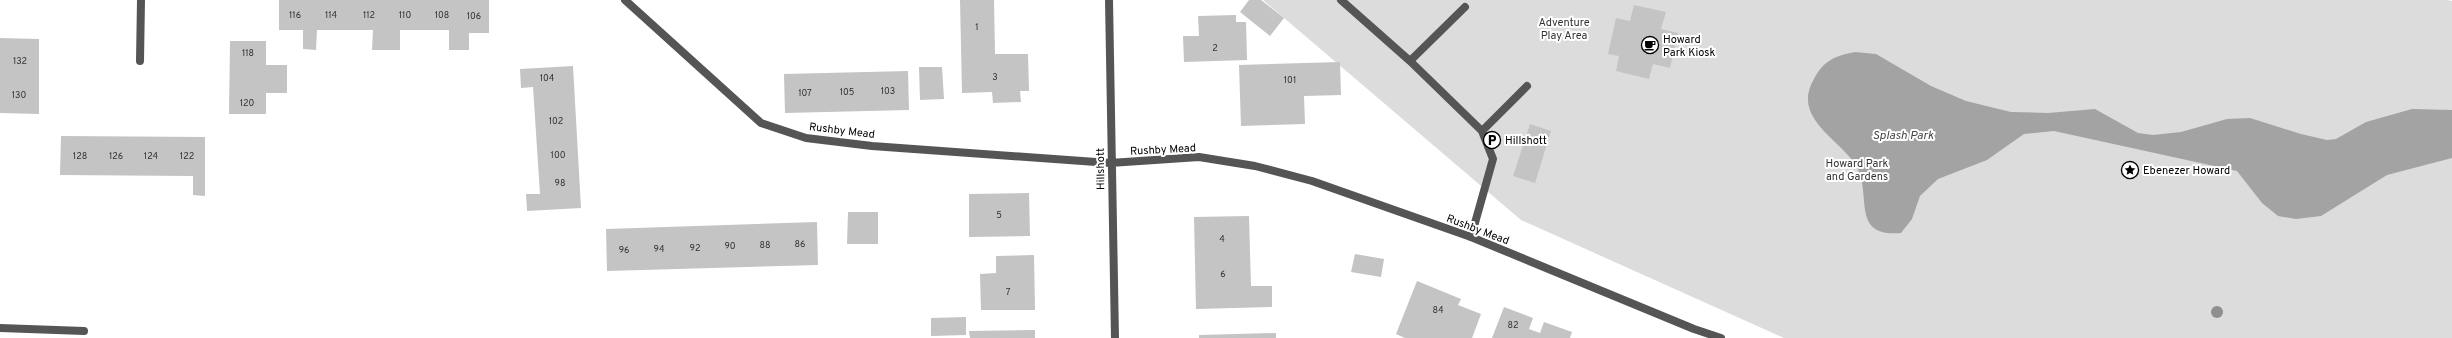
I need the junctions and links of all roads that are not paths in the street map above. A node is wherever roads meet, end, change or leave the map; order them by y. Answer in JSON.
{"nodes":[{"id":1,"x":141,"y":0,"type":"edge"},
{"id":2,"x":625,"y":0,"type":"edge"},
{"id":3,"x":1109,"y":0,"type":"edge"},
{"id":4,"x":1341,"y":0,"type":"edge"},
{"id":5,"x":1465,"y":7,"type":"dead end"},
{"id":6,"x":1410,"y":60,"type":"junction"},
{"id":7,"x":140,"y":61,"type":"dead end"},
{"id":8,"x":1528,"y":86,"type":"dead end"},
{"id":9,"x":1482,"y":131,"type":"junction"},
{"id":10,"x":1110,"y":163,"type":"junction"},
{"id":11,"x":1471,"y":237,"type":"junction"},
{"id":12,"x":0,"y":328,"type":"edge"},
{"id":13,"x":84,"y":331,"type":"dead end"},
{"id":14,"x":1115,"y":338,"type":"edge"},
{"id":15,"x":1721,"y":338,"type":"edge"}],
"edges":[{"from":1,"to":7,"type":"street"},
{"from":2,"to":10,"type":"street","name":"Rushby Mead"},
{"from":3,"to":10,"type":"street","name":"Hillshott"},
{"from":4,"to":6,"type":"street"},
{"from":5,"to":6,"type":"street"},
{"from":6,"to":9,"type":"street"},
{"from":8,"to":9,"type":"street"},
{"from":9,"to":11,"type":"street"},
{"from":10,"to":11,"type":"street","name":"Rushby Mead"},
{"from":10,"to":14,"type":"street","name":"Hillshott"},
{"from":11,"to":15,"type":"street","name":"Rushby Mead"},
{"from":12,"to":13,"type":"street"}]}
